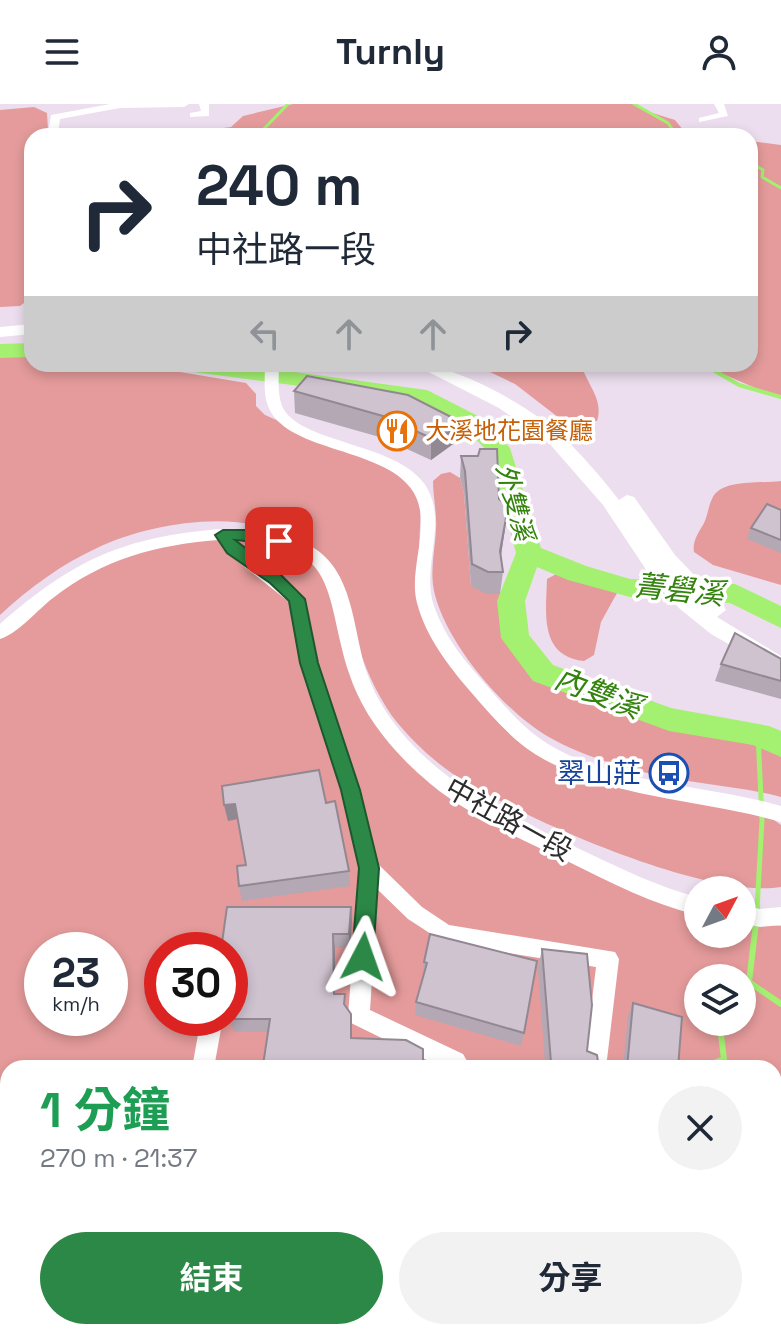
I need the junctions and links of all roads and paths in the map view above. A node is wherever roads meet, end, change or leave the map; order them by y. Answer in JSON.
{"nodes":[{"id":1,"x":184,"y":104,"type":"edge"},
{"id":2,"x":204,"y":104,"type":"edge"},
{"id":3,"x":719,"y":104,"type":"edge"},
{"id":4,"x":119,"y":105,"type":"edge"},
{"id":5,"x":193,"y":115,"type":"dead end"},
{"id":6,"x":703,"y":120,"type":"dead end"},
{"id":7,"x":54,"y":128,"type":"edge"},
{"id":8,"x":24,"y":330,"type":"edge"},
{"id":9,"x":0,"y":332,"type":"edge"},
{"id":10,"x":272,"y":372,"type":"edge"},
{"id":11,"x":438,"y":372,"type":"edge"},
{"id":12,"x":463,"y":372,"type":"edge"},
{"id":13,"x":223,"y":535,"type":"junction"},
{"id":14,"x":671,"y":576,"type":"junction"},
{"id":15,"x":694,"y":600,"type":"junction"},
{"id":16,"x":0,"y":633,"type":"edge"},
{"id":17,"x":781,"y":652,"type":"edge"},
{"id":18,"x":781,"y":666,"type":"edge"},
{"id":19,"x":781,"y":814,"type":"edge"},
{"id":20,"x":369,"y":868,"type":"junction"},
{"id":21,"x":684,"y":901,"type":"edge"},
{"id":22,"x":781,"y":916,"type":"edge"},
{"id":23,"x":756,"y":917,"type":"edge"},
{"id":24,"x":209,"y":1036,"type":"edge"},
{"id":25,"x":204,"y":1060,"type":"edge"},
{"id":26,"x":451,"y":1060,"type":"edge"},
{"id":27,"x":596,"y":1060,"type":"edge"}],
"edges":[{"from":1,"to":4,"type":"street"},
{"from":2,"to":5,"type":"street"},
{"from":3,"to":6,"type":"street"},
{"from":4,"to":7,"type":"street"},
{"from":8,"to":9,"type":"street"},
{"from":10,"to":19,"type":"street"},
{"from":11,"to":14,"type":"street"},
{"from":12,"to":14,"type":"street"},
{"from":13,"to":16,"type":"street","name":"中社路一段"},
{"from":13,"to":20,"type":"street"},
{"from":13,"to":21,"type":"street","name":"中社路一段"},
{"from":14,"to":15,"type":"street"},
{"from":15,"to":17,"type":"street"},
{"from":15,"to":18,"type":"street"},
{"from":20,"to":26,"type":"street"},
{"from":20,"to":27,"type":"street"},
{"from":22,"to":23,"type":"street"},
{"from":24,"to":25,"type":"street"}]}
